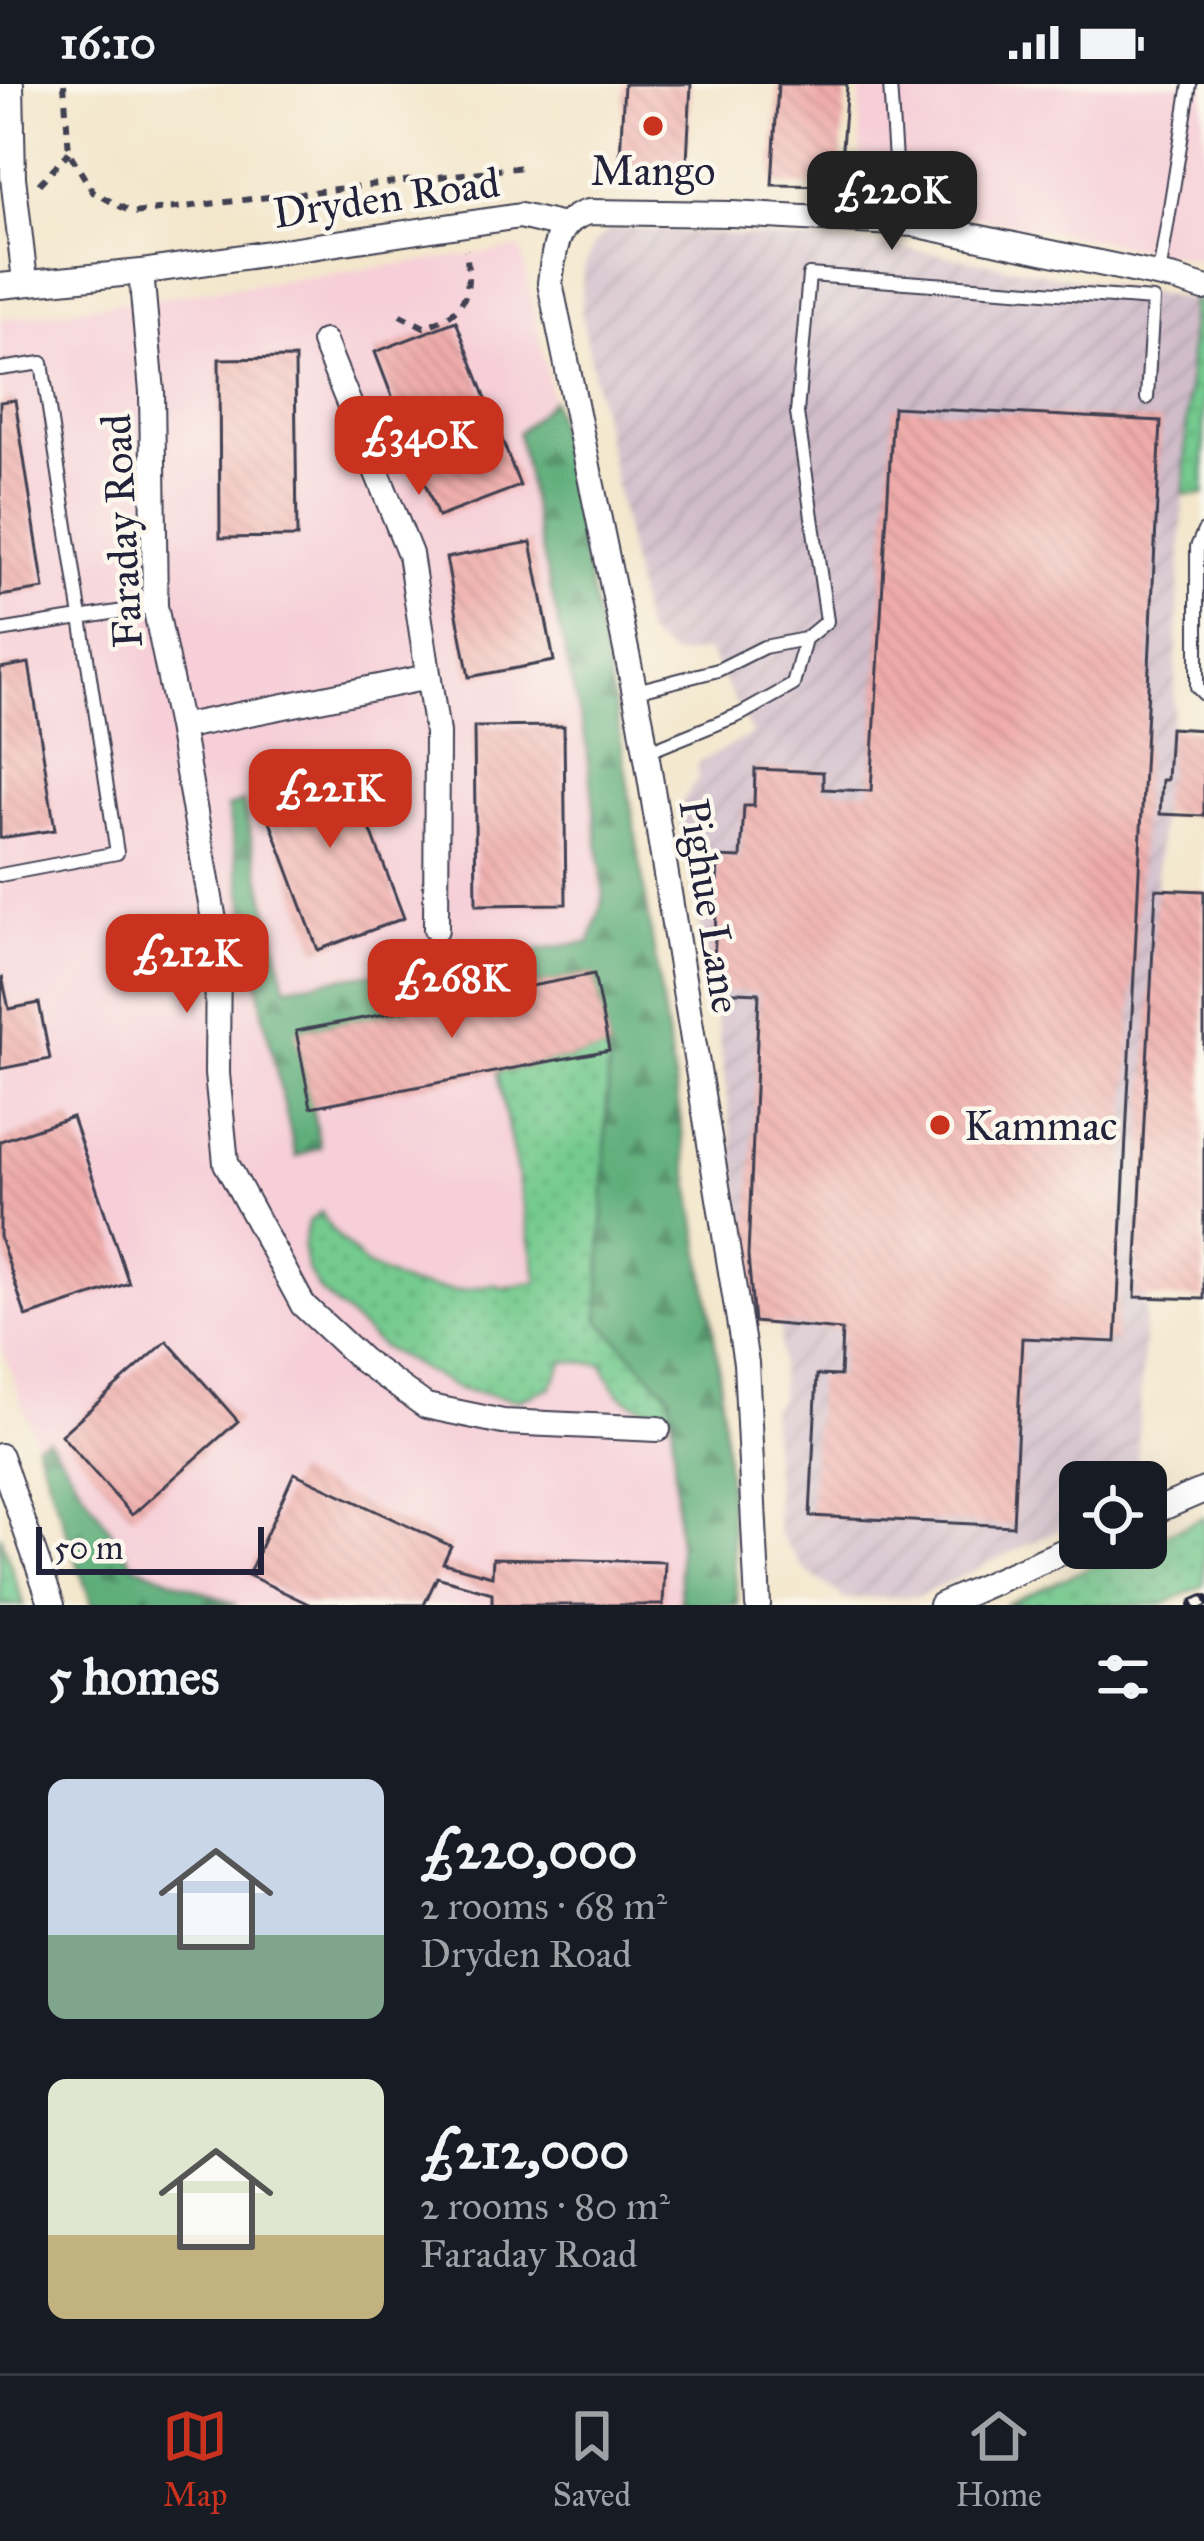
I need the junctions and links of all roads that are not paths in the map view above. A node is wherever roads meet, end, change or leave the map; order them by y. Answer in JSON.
{"nodes":[{"id":1,"x":10,"y":84,"type":"edge"},
{"id":2,"x":890,"y":84,"type":"edge"},
{"id":3,"x":1190,"y":84,"type":"edge"},
{"id":4,"x":888,"y":222,"type":"junction"},
{"id":5,"x":563,"y":226,"type":"junction"},
{"id":6,"x":141,"y":272,"type":"junction"},
{"id":7,"x":1159,"y":275,"type":"junction"},
{"id":8,"x":12,"y":284,"type":"edge"},
{"id":9,"x":1204,"y":288,"type":"edge"},
{"id":10,"x":324,"y":342,"type":"dead end"},
{"id":11,"x":0,"y":369,"type":"edge"},
{"id":12,"x":1147,"y":398,"type":"dead end"},
{"id":13,"x":1204,"y":531,"type":"edge"},
{"id":14,"x":155,"y":606,"type":"junction"},
{"id":15,"x":81,"y":618,"type":"junction"},
{"id":16,"x":0,"y":631,"type":"edge"},
{"id":17,"x":805,"y":639,"type":"junction"},
{"id":18,"x":428,"y":677,"type":"junction"},
{"id":19,"x":634,"y":691,"type":"junction"},
{"id":20,"x":1204,"y":694,"type":"edge"},
{"id":21,"x":180,"y":727,"type":"junction"},
{"id":22,"x":646,"y":752,"type":"junction"},
{"id":23,"x":0,"y":875,"type":"edge"},
{"id":24,"x":436,"y":929,"type":"dead end"},
{"id":25,"x":658,"y":1429,"type":"dead end"},
{"id":26,"x":0,"y":1456,"type":"edge"},
{"id":27,"x":1204,"y":1490,"type":"edge"},
{"id":28,"x":1167,"y":1506,"type":"edge"},
{"id":29,"x":1059,"y":1553,"type":"edge"},
{"id":30,"x":52,"y":1605,"type":"edge"},
{"id":31,"x":758,"y":1605,"type":"edge"},
{"id":32,"x":941,"y":1605,"type":"edge"}],
"edges":[{"from":1,"to":8,"type":"street"},
{"from":2,"to":4,"type":"lane"},
{"from":3,"to":7,"type":"lane"},
{"from":4,"to":5,"type":"street","name":"Dryden Road"},
{"from":4,"to":7,"type":"street","name":"Dryden Road"},
{"from":5,"to":6,"type":"street","name":"Dryden Road"},
{"from":5,"to":19,"type":"street","name":"Pighue Lane"},
{"from":6,"to":8,"type":"street","name":"Dryden Road"},
{"from":6,"to":14,"type":"street","name":"Faraday Road"},
{"from":7,"to":9,"type":"street","name":"Dryden Road"},
{"from":10,"to":18,"type":"street"},
{"from":11,"to":15,"type":"lane"},
{"from":12,"to":17,"type":"lane"},
{"from":13,"to":20,"type":"lane"},
{"from":14,"to":15,"type":"lane"},
{"from":14,"to":21,"type":"street","name":"Faraday Road"},
{"from":15,"to":16,"type":"lane"},
{"from":15,"to":23,"type":"lane"},
{"from":17,"to":19,"type":"lane"},
{"from":17,"to":22,"type":"lane"},
{"from":18,"to":21,"type":"street"},
{"from":18,"to":24,"type":"street"},
{"from":19,"to":22,"type":"street","name":"Pighue Lane"},
{"from":21,"to":25,"type":"street","name":"Faraday Road"},
{"from":22,"to":31,"type":"street","name":"Pighue Lane"},
{"from":26,"to":30,"type":"street"},
{"from":27,"to":28,"type":"street"},
{"from":29,"to":32,"type":"street"}]}
